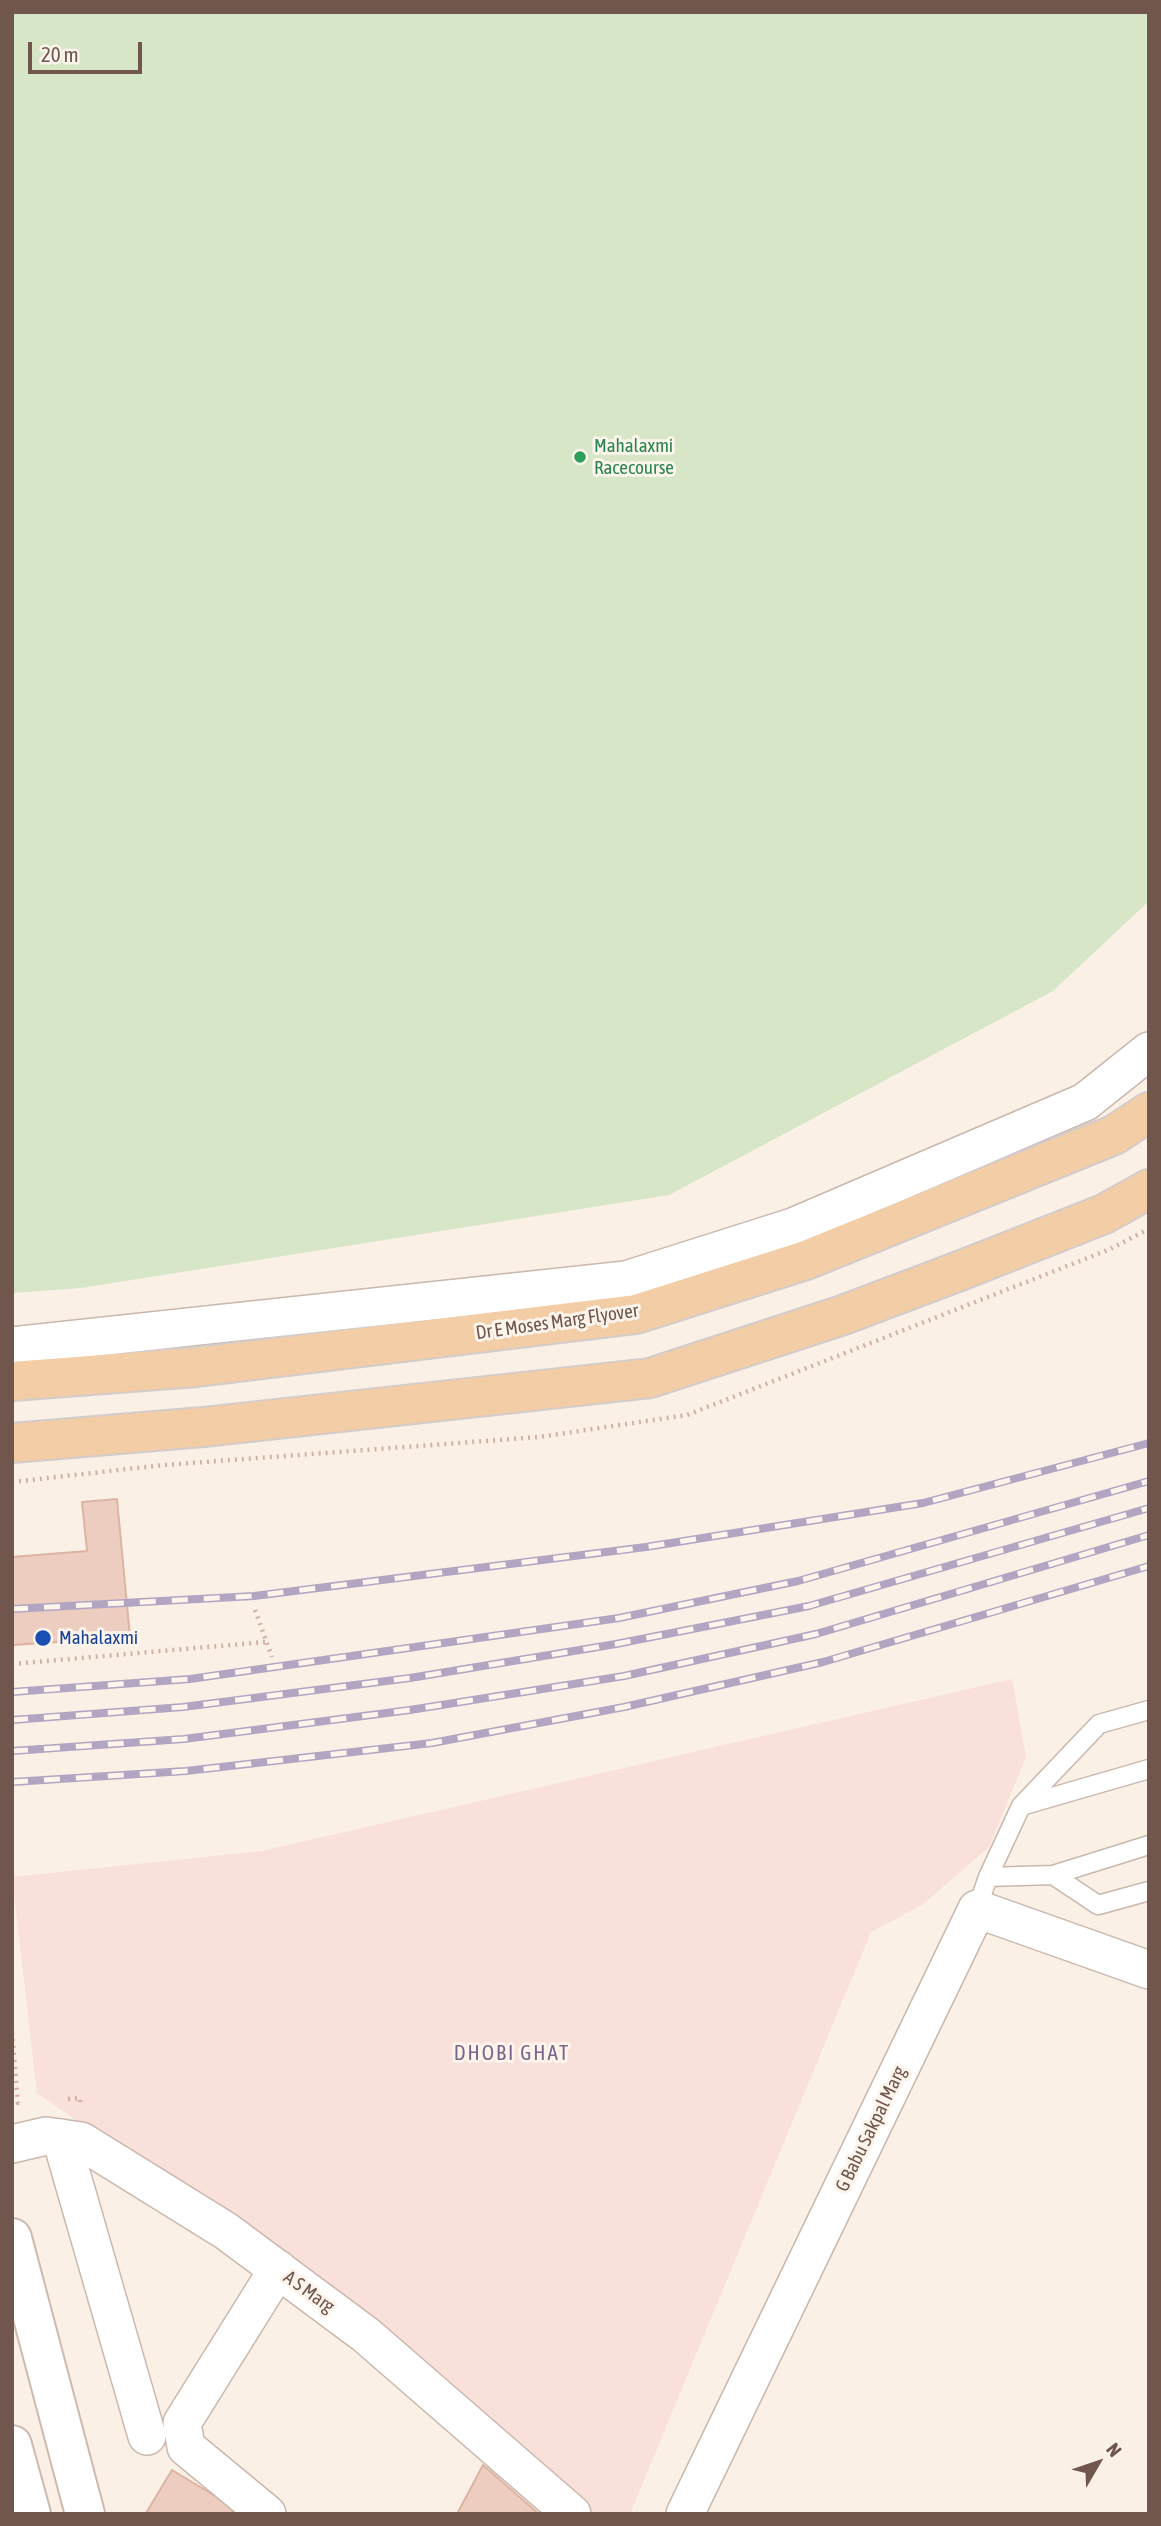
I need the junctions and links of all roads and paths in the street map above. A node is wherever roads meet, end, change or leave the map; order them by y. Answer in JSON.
{"nodes":[{"id":1,"x":1149,"y":1051,"type":"edge"},
{"id":2,"x":1149,"y":1112,"type":"edge"},
{"id":3,"x":1147,"y":1203,"type":"edge"},
{"id":4,"x":12,"y":1346,"type":"edge"},
{"id":5,"x":12,"y":1381,"type":"edge"},
{"id":6,"x":12,"y":1443,"type":"edge"},
{"id":7,"x":12,"y":1482,"type":"edge"},
{"id":8,"x":255,"y":1610,"type":"dead end"},
{"id":9,"x":265,"y":1643,"type":"junction"},
{"id":10,"x":272,"y":1657,"type":"dead end"},
{"id":11,"x":12,"y":1664,"type":"edge"},
{"id":12,"x":1149,"y":1710,"type":"edge"},
{"id":13,"x":1149,"y":1769,"type":"edge"},
{"id":14,"x":1021,"y":1806,"type":"junction"},
{"id":15,"x":1149,"y":1845,"type":"edge"},
{"id":16,"x":1053,"y":1875,"type":"junction"},
{"id":17,"x":1149,"y":1891,"type":"edge"},
{"id":18,"x":983,"y":1893,"type":"junction"},
{"id":19,"x":1149,"y":1970,"type":"edge"},
{"id":20,"x":12,"y":2032,"type":"edge"},
{"id":21,"x":18,"y":2103,"type":"dead end"},
{"id":22,"x":61,"y":2138,"type":"junction"},
{"id":23,"x":12,"y":2144,"type":"edge"},
{"id":24,"x":12,"y":2238,"type":"edge"},
{"id":25,"x":278,"y":2269,"type":"junction"},
{"id":26,"x":147,"y":2436,"type":"dead end"},
{"id":27,"x":12,"y":2445,"type":"edge"},
{"id":28,"x":31,"y":2514,"type":"edge"},
{"id":29,"x":85,"y":2514,"type":"edge"},
{"id":30,"x":267,"y":2514,"type":"edge"},
{"id":31,"x":572,"y":2514,"type":"edge"},
{"id":32,"x":685,"y":2514,"type":"edge"}],
"edges":[{"from":1,"to":4,"type":"street"},
{"from":2,"to":5,"type":"main road","name":"Dr E Moses Marg Flyover"},
{"from":3,"to":6,"type":"main road"},
{"from":3,"to":7,"type":"path","bridge":true},
{"from":8,"to":9,"type":"path"},
{"from":9,"to":10,"type":"path"},
{"from":9,"to":11,"type":"path"},
{"from":12,"to":14,"type":"lane"},
{"from":13,"to":14,"type":"lane"},
{"from":14,"to":18,"type":"lane"},
{"from":15,"to":16,"type":"lane"},
{"from":16,"to":17,"type":"lane"},
{"from":16,"to":18,"type":"lane"},
{"from":18,"to":19,"type":"street"},
{"from":18,"to":32,"type":"street","name":"G Babu Sakpal Marg"},
{"from":20,"to":21,"type":"path"},
{"from":22,"to":23,"type":"street","name":"A S Marg"},
{"from":22,"to":25,"type":"street","name":"A S Marg"},
{"from":22,"to":26,"type":"street"},
{"from":24,"to":29,"type":"main road"},
{"from":25,"to":30,"type":"street"},
{"from":25,"to":31,"type":"street","name":"A S Marg"},
{"from":27,"to":28,"type":"main road"}]}
